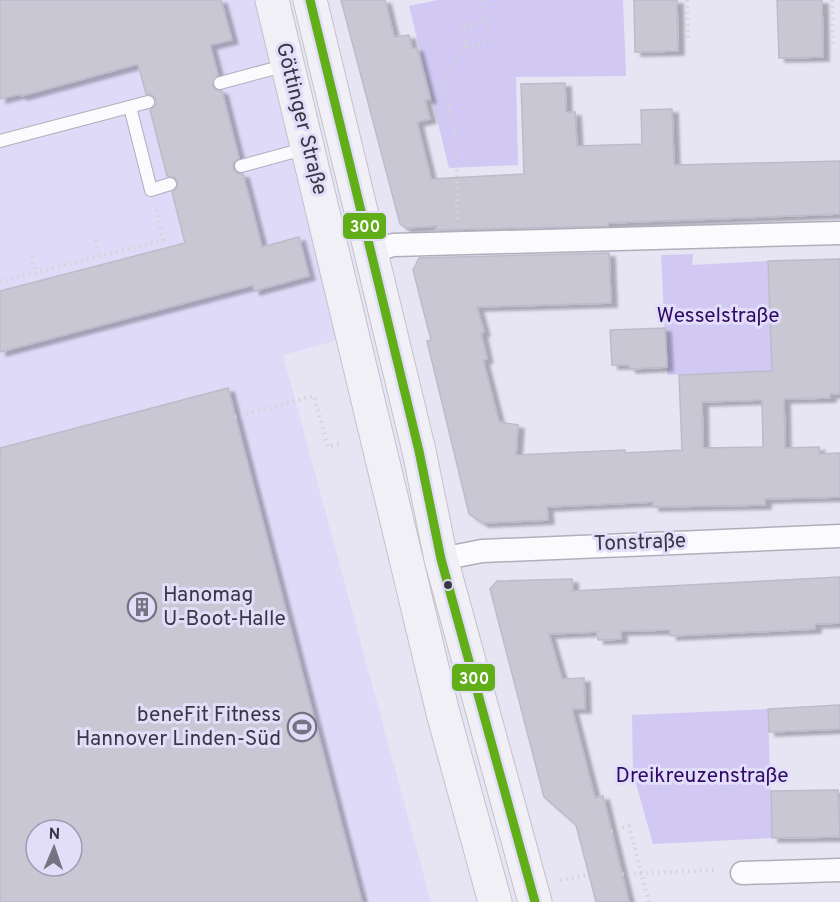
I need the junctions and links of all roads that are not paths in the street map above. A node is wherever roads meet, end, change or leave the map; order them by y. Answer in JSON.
{"nodes":[{"id":1,"x":272,"y":0,"type":"edge"},
{"id":2,"x":310,"y":0,"type":"edge"},
{"id":3,"x":288,"y":65,"type":"junction"},
{"id":4,"x":220,"y":83,"type":"dead end"},
{"id":5,"x":148,"y":102,"type":"dead end"},
{"id":6,"x":130,"y":107,"type":"junction"},
{"id":7,"x":0,"y":141,"type":"edge"},
{"id":8,"x":308,"y":148,"type":"junction"},
{"id":9,"x":241,"y":166,"type":"dead end"},
{"id":10,"x":170,"y":184,"type":"dead end"},
{"id":11,"x":840,"y":233,"type":"edge"},
{"id":12,"x":370,"y":252,"type":"junction"},
{"id":13,"x":840,"y":536,"type":"edge"},
{"id":14,"x":441,"y":559,"type":"junction"},
{"id":15,"x":840,"y":870,"type":"edge"},
{"id":16,"x":742,"y":873,"type":"road end"},
{"id":17,"x":546,"y":891,"type":"edge"},
{"id":18,"x":495,"y":902,"type":"edge"}],
"edges":[{"from":1,"to":3,"type":"main road","name":"Göttinger Straße"},
{"from":2,"to":12,"type":"main road","name":"Göttinger Straße"},
{"from":3,"to":4,"type":"lane"},
{"from":3,"to":8,"type":"main road","name":"Göttinger Straße"},
{"from":5,"to":6,"type":"lane"},
{"from":6,"to":7,"type":"lane"},
{"from":6,"to":10,"type":"lane"},
{"from":8,"to":9,"type":"lane"},
{"from":8,"to":18,"type":"main road","name":"Göttinger Straße"},
{"from":11,"to":12,"type":"street"},
{"from":12,"to":14,"type":"main road","name":"Göttinger Straße"},
{"from":13,"to":14,"type":"street","name":"Tonstraße"},
{"from":14,"to":17,"type":"main road","name":"Göttinger Straße"},
{"from":15,"to":16,"type":"street"}]}
